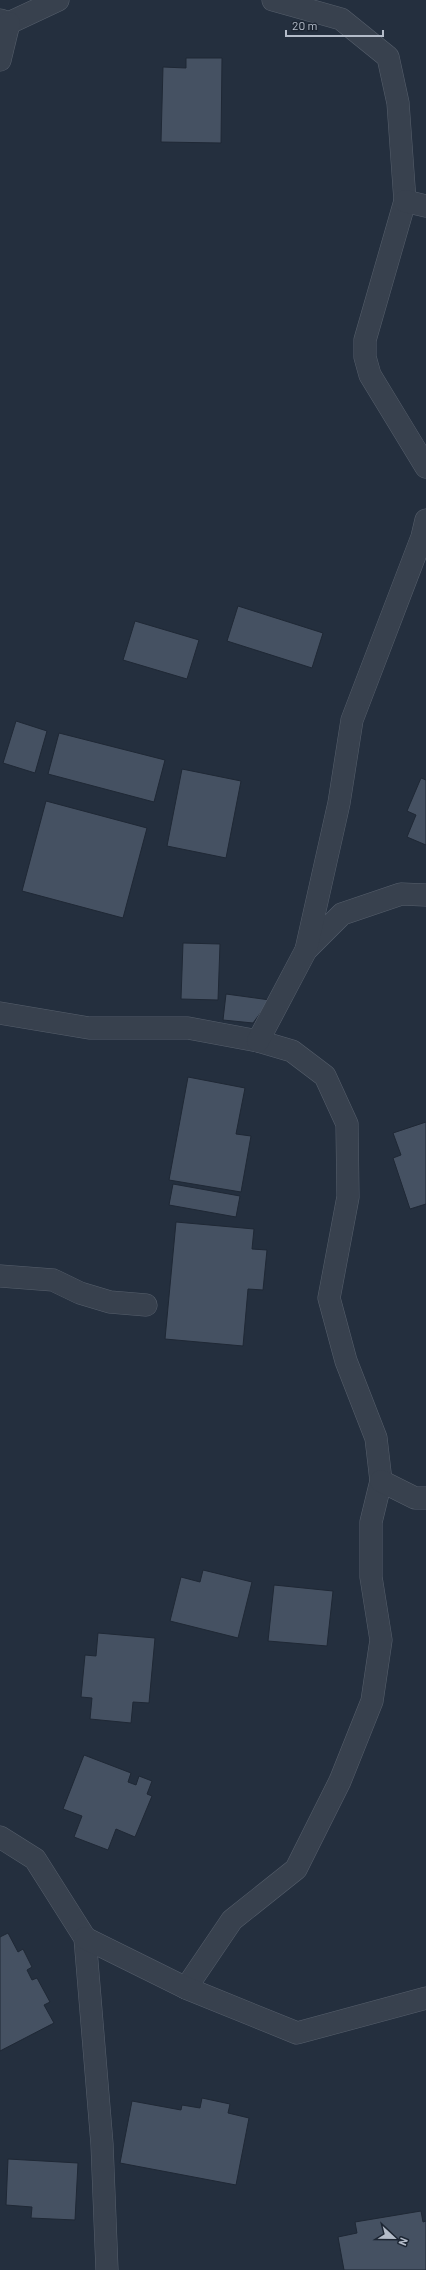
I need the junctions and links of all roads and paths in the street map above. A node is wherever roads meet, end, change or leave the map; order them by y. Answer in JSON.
{"nodes":[{"id":1,"x":58,"y":0,"type":"edge"},
{"id":2,"x":273,"y":0,"type":"edge"},
{"id":3,"x":5,"y":22,"type":"edge"},
{"id":4,"x":0,"y":60,"type":"edge"},
{"id":5,"x":405,"y":200,"type":"junction"},
{"id":6,"x":426,"y":206,"type":"edge"},
{"id":7,"x":426,"y":467,"type":"edge"},
{"id":8,"x":426,"y":520,"type":"edge"},
{"id":9,"x":426,"y":895,"type":"edge"},
{"id":10,"x":306,"y":950,"type":"junction"},
{"id":11,"x":0,"y":1013,"type":"edge"},
{"id":12,"x":258,"y":1041,"type":"junction"},
{"id":13,"x":0,"y":1276,"type":"edge"},
{"id":14,"x":146,"y":1305,"type":"dead end"},
{"id":15,"x":381,"y":1481,"type":"junction"},
{"id":16,"x":426,"y":1498,"type":"edge"},
{"id":17,"x":0,"y":1837,"type":"edge"},
{"id":18,"x":85,"y":1938,"type":"junction"},
{"id":19,"x":186,"y":1988,"type":"junction"},
{"id":20,"x":426,"y":1998,"type":"edge"},
{"id":21,"x":107,"y":2270,"type":"edge"}],
"edges":[{"from":1,"to":3,"type":"street"},
{"from":2,"to":5,"type":"street"},
{"from":3,"to":4,"type":"street"},
{"from":5,"to":6,"type":"street"},
{"from":5,"to":7,"type":"street"},
{"from":8,"to":10,"type":"street"},
{"from":9,"to":10,"type":"street"},
{"from":10,"to":12,"type":"street"},
{"from":11,"to":12,"type":"street"},
{"from":12,"to":15,"type":"street"},
{"from":13,"to":14,"type":"street"},
{"from":15,"to":16,"type":"street"},
{"from":15,"to":19,"type":"street"},
{"from":17,"to":18,"type":"street"},
{"from":18,"to":19,"type":"street"},
{"from":18,"to":21,"type":"street"},
{"from":19,"to":20,"type":"street"}]}
